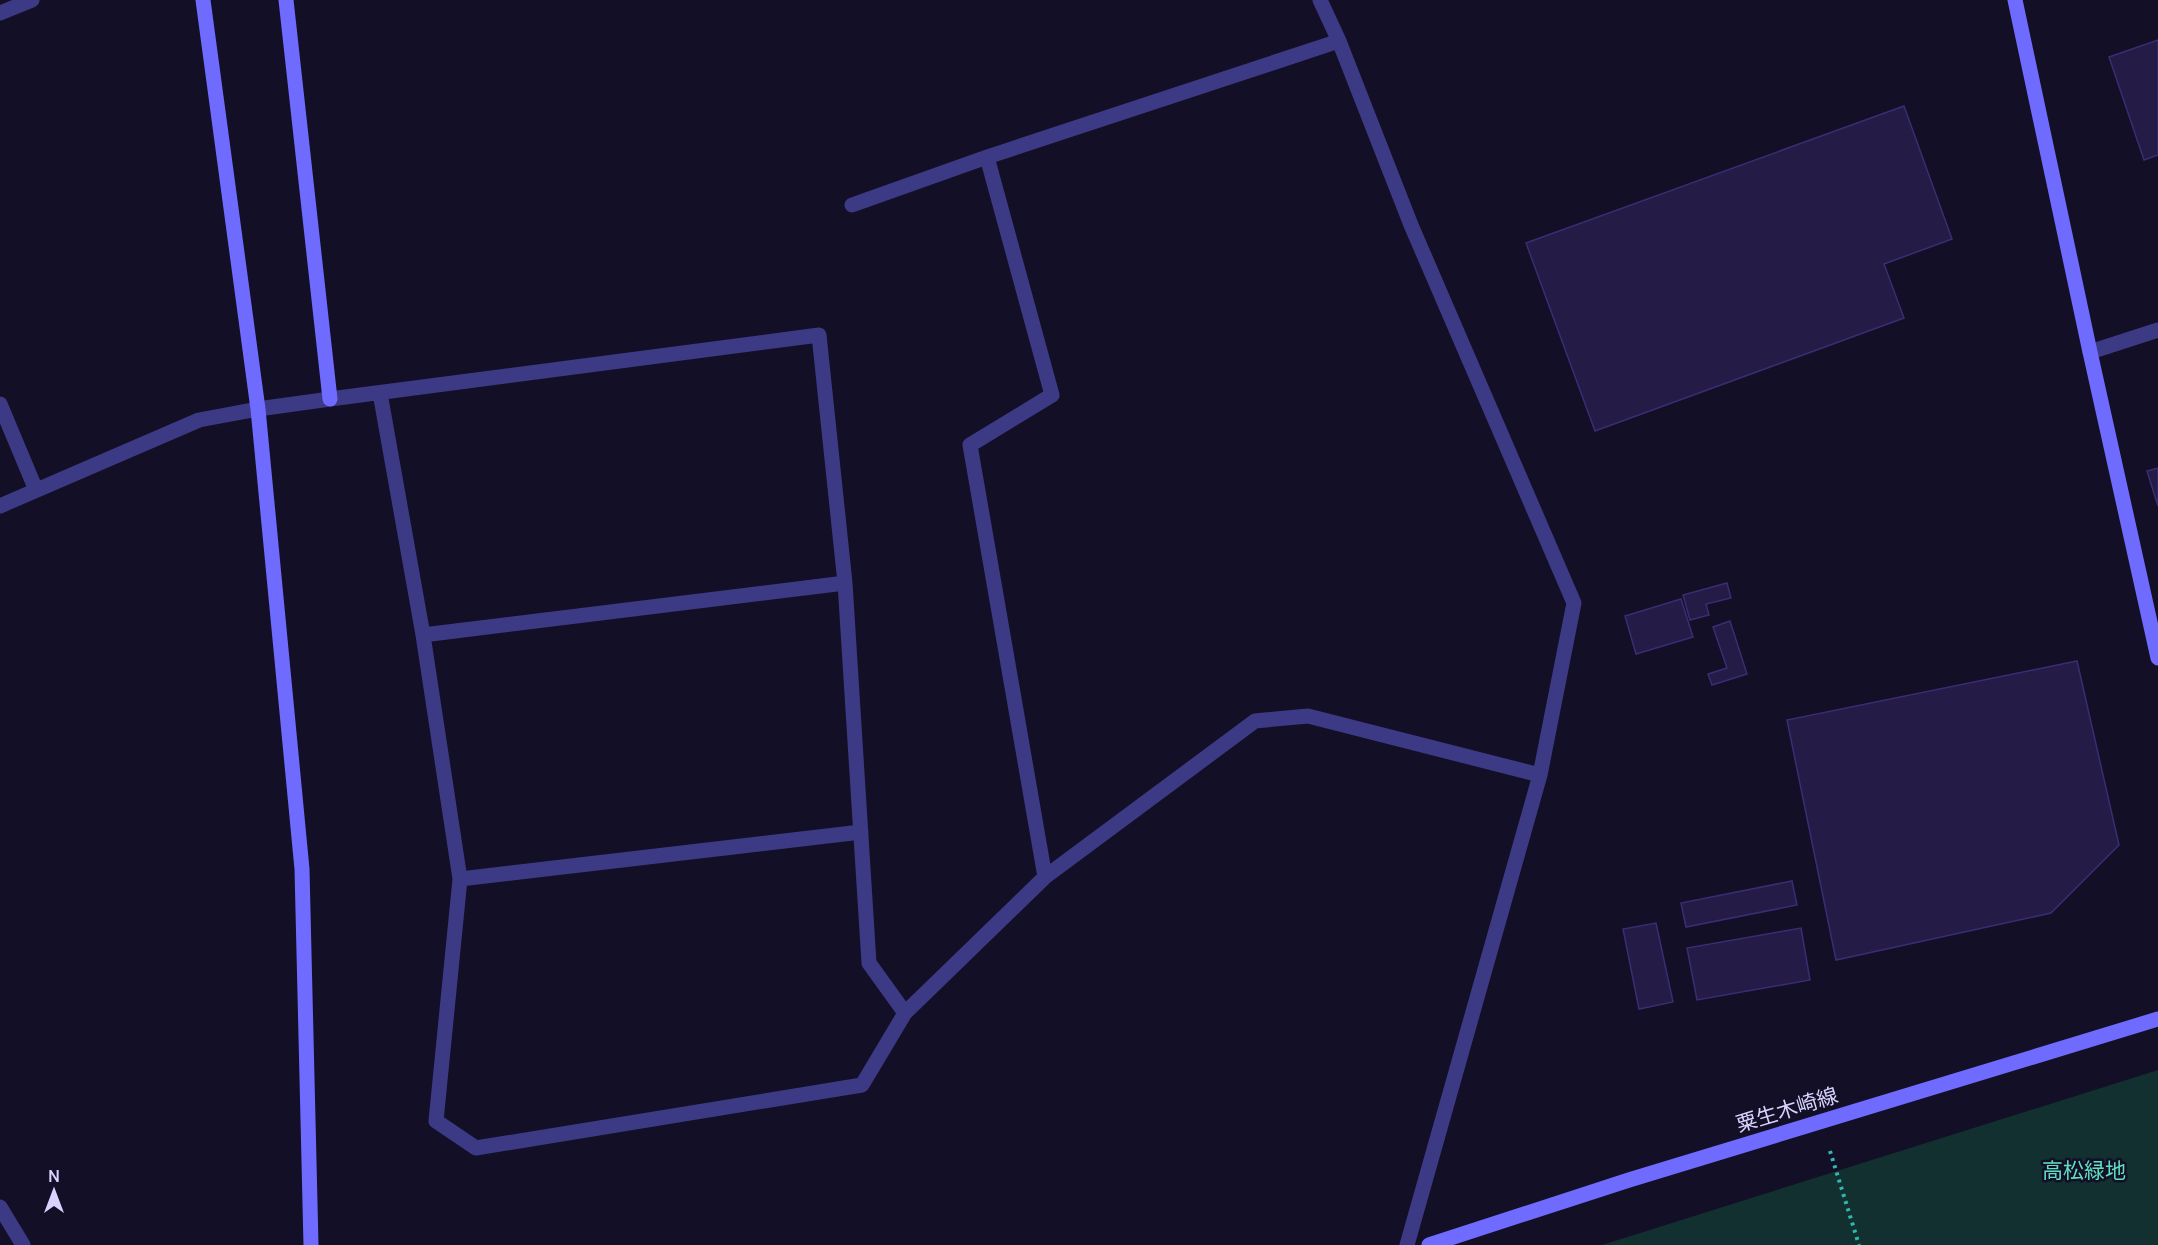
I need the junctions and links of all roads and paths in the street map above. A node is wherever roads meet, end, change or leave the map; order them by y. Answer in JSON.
{"nodes":[{"id":1,"x":32,"y":0,"type":"edge"},
{"id":2,"x":203,"y":0,"type":"edge"},
{"id":3,"x":286,"y":0,"type":"edge"},
{"id":4,"x":1320,"y":0,"type":"edge"},
{"id":5,"x":2015,"y":0,"type":"edge"},
{"id":6,"x":0,"y":13,"type":"edge"},
{"id":7,"x":1339,"y":41,"type":"junction"},
{"id":8,"x":987,"y":156,"type":"junction"},
{"id":9,"x":852,"y":205,"type":"dead end"},
{"id":10,"x":2158,"y":330,"type":"edge"},
{"id":11,"x":2090,"y":352,"type":"junction"},
{"id":12,"x":380,"y":393,"type":"junction"},
{"id":13,"x":330,"y":399,"type":"junction"},
{"id":14,"x":0,"y":404,"type":"edge"},
{"id":15,"x":258,"y":409,"type":"junction"},
{"id":16,"x":36,"y":490,"type":"junction"},
{"id":17,"x":0,"y":506,"type":"edge"},
{"id":18,"x":845,"y":583,"type":"junction"},
{"id":19,"x":423,"y":636,"type":"junction"},
{"id":20,"x":2158,"y":658,"type":"edge"},
{"id":21,"x":1540,"y":775,"type":"junction"},
{"id":22,"x":861,"y":832,"type":"junction"},
{"id":23,"x":1045,"y":877,"type":"junction"},
{"id":24,"x":460,"y":879,"type":"junction"},
{"id":25,"x":905,"y":1013,"type":"junction"},
{"id":26,"x":2158,"y":1019,"type":"edge"},
{"id":27,"x":1830,"y":1150,"type":"dead end"},
{"id":28,"x":0,"y":1207,"type":"edge"},
{"id":29,"x":23,"y":1245,"type":"edge"},
{"id":30,"x":311,"y":1245,"type":"edge"},
{"id":31,"x":1407,"y":1245,"type":"edge"},
{"id":32,"x":1429,"y":1245,"type":"edge"},
{"id":33,"x":1859,"y":1245,"type":"edge"}],
"edges":[{"from":1,"to":6,"type":"street"},
{"from":2,"to":15,"type":"street"},
{"from":3,"to":13,"type":"street"},
{"from":4,"to":7,"type":"street"},
{"from":5,"to":11,"type":"street"},
{"from":7,"to":8,"type":"street"},
{"from":7,"to":21,"type":"street"},
{"from":8,"to":9,"type":"street"},
{"from":8,"to":23,"type":"street"},
{"from":10,"to":11,"type":"street"},
{"from":11,"to":20,"type":"street"},
{"from":12,"to":13,"type":"street"},
{"from":12,"to":18,"type":"street"},
{"from":12,"to":19,"type":"street"},
{"from":13,"to":15,"type":"street"},
{"from":14,"to":16,"type":"street"},
{"from":15,"to":16,"type":"street"},
{"from":15,"to":30,"type":"street"},
{"from":16,"to":17,"type":"street"},
{"from":18,"to":19,"type":"street"},
{"from":18,"to":22,"type":"street"},
{"from":19,"to":24,"type":"street"},
{"from":21,"to":23,"type":"street"},
{"from":21,"to":31,"type":"street"},
{"from":22,"to":24,"type":"street"},
{"from":22,"to":25,"type":"street"},
{"from":23,"to":25,"type":"street"},
{"from":24,"to":25,"type":"street"},
{"from":26,"to":32,"type":"street","name":"粟生木崎線"},
{"from":27,"to":33,"type":"path"},
{"from":28,"to":29,"type":"street"}]}
